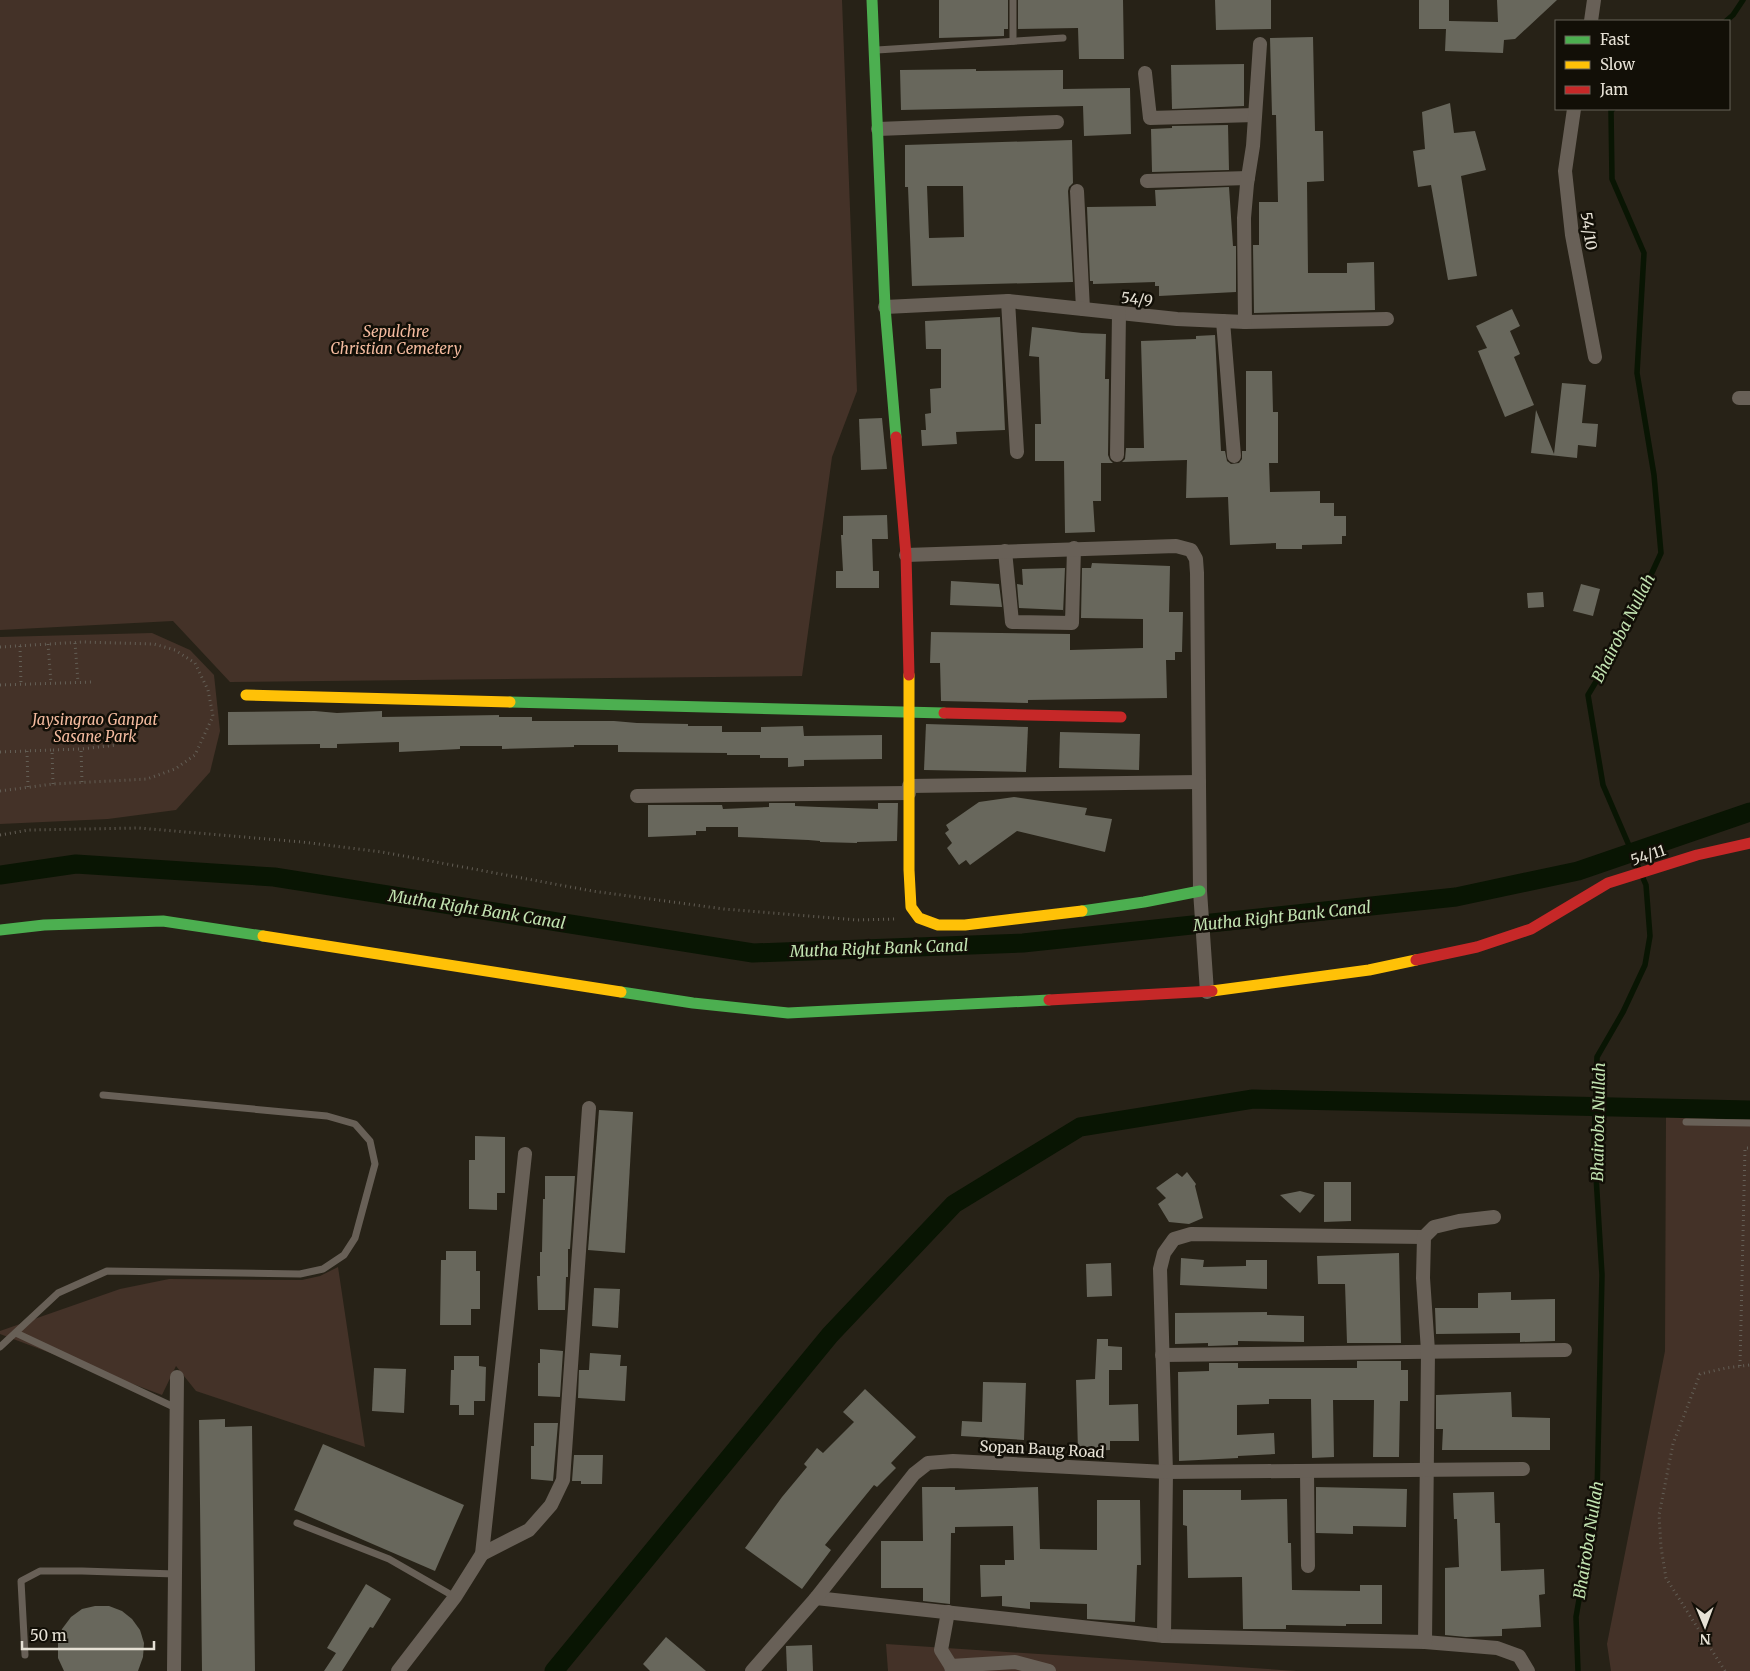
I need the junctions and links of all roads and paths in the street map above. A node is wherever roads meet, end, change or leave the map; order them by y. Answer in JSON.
{"nodes":[{"id":1,"x":872,"y":0,"type":"edge"},
{"id":2,"x":1013,"y":0,"type":"edge"},
{"id":3,"x":1594,"y":0,"type":"edge"},
{"id":4,"x":1591,"y":20,"type":"edge"},
{"id":5,"x":1063,"y":38,"type":"dead end"},
{"id":6,"x":1013,"y":41,"type":"junction"},
{"id":7,"x":1260,"y":44,"type":"dead end"},
{"id":8,"x":874,"y":50,"type":"junction"},
{"id":9,"x":1145,"y":73,"type":"dead end"},
{"id":10,"x":1574,"y":110,"type":"edge"},
{"id":11,"x":1256,"y":115,"type":"junction"},
{"id":12,"x":1057,"y":122,"type":"dead end"},
{"id":13,"x":878,"y":129,"type":"junction"},
{"id":14,"x":1248,"y":178,"type":"junction"},
{"id":15,"x":1147,"y":181,"type":"dead end"},
{"id":16,"x":1077,"y":191,"type":"dead end"},
{"id":17,"x":1008,"y":301,"type":"junction"},
{"id":18,"x":885,"y":307,"type":"junction"},
{"id":19,"x":1083,"y":309,"type":"junction"},
{"id":20,"x":1119,"y":313,"type":"junction"},
{"id":21,"x":1387,"y":319,"type":"dead end"},
{"id":22,"x":1223,"y":321,"type":"junction"},
{"id":23,"x":1245,"y":322,"type":"junction"},
{"id":24,"x":1595,"y":357,"type":"dead end"},
{"id":25,"x":1018,"y":452,"type":"dead end"},
{"id":26,"x":1117,"y":455,"type":"dead end"},
{"id":27,"x":1234,"y":456,"type":"dead end"},
{"id":28,"x":1074,"y":548,"type":"junction"},
{"id":29,"x":1005,"y":551,"type":"junction"},
{"id":30,"x":906,"y":555,"type":"junction"},
{"id":31,"x":75,"y":643,"type":"junction"},
{"id":32,"x":48,"y":644,"type":"junction"},
{"id":33,"x":20,"y":646,"type":"junction"},
{"id":34,"x":0,"y":647,"type":"edge"},
{"id":35,"x":78,"y":682,"type":"junction"},
{"id":36,"x":93,"y":682,"type":"dead end"},
{"id":37,"x":51,"y":683,"type":"junction"},
{"id":38,"x":21,"y":684,"type":"junction"},
{"id":39,"x":0,"y":685,"type":"edge"},
{"id":40,"x":246,"y":695,"type":"dead end"},
{"id":41,"x":910,"y":712,"type":"junction"},
{"id":42,"x":1121,"y":716,"type":"dead end"},
{"id":43,"x":117,"y":745,"type":"dead end"},
{"id":44,"x":81,"y":749,"type":"junction"},
{"id":45,"x":52,"y":750,"type":"junction"},
{"id":46,"x":27,"y":751,"type":"junction"},
{"id":47,"x":0,"y":752,"type":"edge"},
{"id":48,"x":82,"y":782,"type":"junction"},
{"id":49,"x":1199,"y":782,"type":"junction"},
{"id":50,"x":53,"y":784,"type":"junction"},
{"id":51,"x":28,"y":786,"type":"junction"},
{"id":52,"x":909,"y":789,"type":"junction"},
{"id":53,"x":0,"y":791,"type":"edge"},
{"id":54,"x":637,"y":796,"type":"dead end"},
{"id":55,"x":0,"y":835,"type":"edge"},
{"id":56,"x":1750,"y":844,"type":"edge"},
{"id":57,"x":1200,"y":891,"type":"junction"},
{"id":58,"x":919,"y":918,"type":"junction"},
{"id":59,"x":0,"y":930,"type":"edge"},
{"id":60,"x":1207,"y":992,"type":"junction"},
{"id":61,"x":102,"y":1095,"type":"dead end"},
{"id":62,"x":589,"y":1108,"type":"dead end"},
{"id":63,"x":1686,"y":1122,"type":"dead end"},
{"id":64,"x":1750,"y":1123,"type":"edge"},
{"id":65,"x":1750,"y":1148,"type":"edge"},
{"id":66,"x":526,"y":1154,"type":"dead end"},
{"id":67,"x":1494,"y":1217,"type":"dead end"},
{"id":68,"x":1424,"y":1236,"type":"junction"},
{"id":69,"x":16,"y":1333,"type":"junction"},
{"id":70,"x":0,"y":1347,"type":"edge"},
{"id":71,"x":1565,"y":1350,"type":"dead end"},
{"id":72,"x":1428,"y":1351,"type":"junction"},
{"id":73,"x":1162,"y":1355,"type":"junction"},
{"id":74,"x":1750,"y":1365,"type":"edge"},
{"id":75,"x":1740,"y":1366,"type":"junction"},
{"id":76,"x":177,"y":1377,"type":"dead end"},
{"id":77,"x":177,"y":1408,"type":"junction"},
{"id":78,"x":1524,"y":1470,"type":"dead end"},
{"id":79,"x":1166,"y":1472,"type":"junction"},
{"id":80,"x":1307,"y":1472,"type":"junction"},
{"id":81,"x":1427,"y":1472,"type":"junction"},
{"id":82,"x":297,"y":1523,"type":"dead end"},
{"id":83,"x":482,"y":1554,"type":"junction"},
{"id":84,"x":1308,"y":1566,"type":"dead end"},
{"id":85,"x":175,"y":1574,"type":"junction"},
{"id":86,"x":454,"y":1596,"type":"junction"},
{"id":87,"x":816,"y":1598,"type":"junction"},
{"id":88,"x":948,"y":1612,"type":"junction"},
{"id":89,"x":1164,"y":1636,"type":"junction"},
{"id":90,"x":1425,"y":1642,"type":"junction"},
{"id":91,"x":25,"y":1655,"type":"dead end"},
{"id":92,"x":951,"y":1669,"type":"edge"},
{"id":93,"x":174,"y":1671,"type":"edge"},
{"id":94,"x":398,"y":1671,"type":"edge"},
{"id":95,"x":752,"y":1671,"type":"edge"},
{"id":96,"x":1049,"y":1671,"type":"edge"},
{"id":97,"x":1528,"y":1671,"type":"edge"},
{"id":98,"x":1725,"y":1671,"type":"edge"}],
"edges":[{"from":1,"to":8,"type":"street"},
{"from":2,"to":6,"type":"lane"},
{"from":3,"to":4,"type":"street"},
{"from":5,"to":6,"type":"lane"},
{"from":6,"to":8,"type":"lane"},
{"from":7,"to":11,"type":"street"},
{"from":8,"to":13,"type":"street"},
{"from":9,"to":11,"type":"street"},
{"from":10,"to":24,"type":"street","name":"54/10"},
{"from":11,"to":14,"type":"street"},
{"from":12,"to":13,"type":"street"},
{"from":13,"to":18,"type":"street"},
{"from":14,"to":15,"type":"street"},
{"from":14,"to":23,"type":"street"},
{"from":16,"to":19,"type":"street"},
{"from":17,"to":18,"type":"street","name":"54/9"},
{"from":17,"to":19,"type":"street","name":"54/9"},
{"from":17,"to":25,"type":"street"},
{"from":18,"to":30,"type":"street"},
{"from":19,"to":20,"type":"street","name":"54/9"},
{"from":20,"to":22,"type":"street","name":"54/9"},
{"from":20,"to":26,"type":"street"},
{"from":21,"to":23,"type":"street","name":"54/9"},
{"from":22,"to":23,"type":"street","name":"54/9"},
{"from":22,"to":27,"type":"street"},
{"from":28,"to":29,"type":"street"},
{"from":28,"to":29,"type":"street"},
{"from":28,"to":49,"type":"street"},
{"from":29,"to":30,"type":"street"},
{"from":30,"to":41,"type":"street"},
{"from":31,"to":32,"type":"path"},
{"from":31,"to":35,"type":"path"},
{"from":31,"to":48,"type":"path"},
{"from":32,"to":33,"type":"path"},
{"from":32,"to":37,"type":"path"},
{"from":33,"to":34,"type":"path"},
{"from":33,"to":38,"type":"path"},
{"from":35,"to":36,"type":"path"},
{"from":35,"to":37,"type":"path"},
{"from":37,"to":38,"type":"path"},
{"from":38,"to":39,"type":"path"},
{"from":40,"to":41,"type":"street"},
{"from":41,"to":42,"type":"street"},
{"from":41,"to":52,"type":"street"},
{"from":43,"to":44,"type":"path"},
{"from":44,"to":45,"type":"path"},
{"from":44,"to":48,"type":"path"},
{"from":45,"to":46,"type":"path"},
{"from":45,"to":50,"type":"path"},
{"from":46,"to":47,"type":"path"},
{"from":46,"to":51,"type":"path"},
{"from":48,"to":50,"type":"path"},
{"from":49,"to":52,"type":"street"},
{"from":49,"to":57,"type":"street"},
{"from":50,"to":51,"type":"path"},
{"from":51,"to":53,"type":"path"},
{"from":52,"to":54,"type":"street"},
{"from":52,"to":58,"type":"street"},
{"from":55,"to":58,"type":"path"},
{"from":56,"to":60,"type":"street","name":"54/11"},
{"from":57,"to":58,"type":"street"},
{"from":57,"to":60,"type":"street"},
{"from":59,"to":60,"type":"street","name":"54/11"},
{"from":61,"to":69,"type":"lane"},
{"from":62,"to":83,"type":"street"},
{"from":63,"to":64,"type":"lane"},
{"from":65,"to":75,"type":"path"},
{"from":66,"to":83,"type":"street"},
{"from":67,"to":68,"type":"street"},
{"from":68,"to":72,"type":"street"},
{"from":68,"to":73,"type":"street"},
{"from":69,"to":70,"type":"lane"},
{"from":69,"to":77,"type":"lane"},
{"from":71,"to":72,"type":"street"},
{"from":72,"to":73,"type":"street"},
{"from":72,"to":81,"type":"street"},
{"from":73,"to":79,"type":"street"},
{"from":74,"to":75,"type":"path"},
{"from":75,"to":98,"type":"path"},
{"from":76,"to":77,"type":"street"},
{"from":77,"to":85,"type":"street"},
{"from":78,"to":81,"type":"street","name":"Sopan Baug Road"},
{"from":79,"to":80,"type":"street","name":"Sopan Baug Road"},
{"from":79,"to":87,"type":"street","name":"Sopan Baug Road"},
{"from":79,"to":89,"type":"street"},
{"from":80,"to":81,"type":"street","name":"Sopan Baug Road"},
{"from":80,"to":84,"type":"street"},
{"from":81,"to":90,"type":"street"},
{"from":82,"to":86,"type":"lane"},
{"from":83,"to":86,"type":"street"},
{"from":85,"to":91,"type":"lane"},
{"from":85,"to":93,"type":"street"},
{"from":86,"to":94,"type":"street"},
{"from":87,"to":88,"type":"street"},
{"from":87,"to":95,"type":"street","name":"Sopan Baug Road"},
{"from":88,"to":89,"type":"street"},
{"from":88,"to":92,"type":"street"},
{"from":89,"to":90,"type":"street"},
{"from":90,"to":97,"type":"street"},
{"from":92,"to":96,"type":"street"}]}
